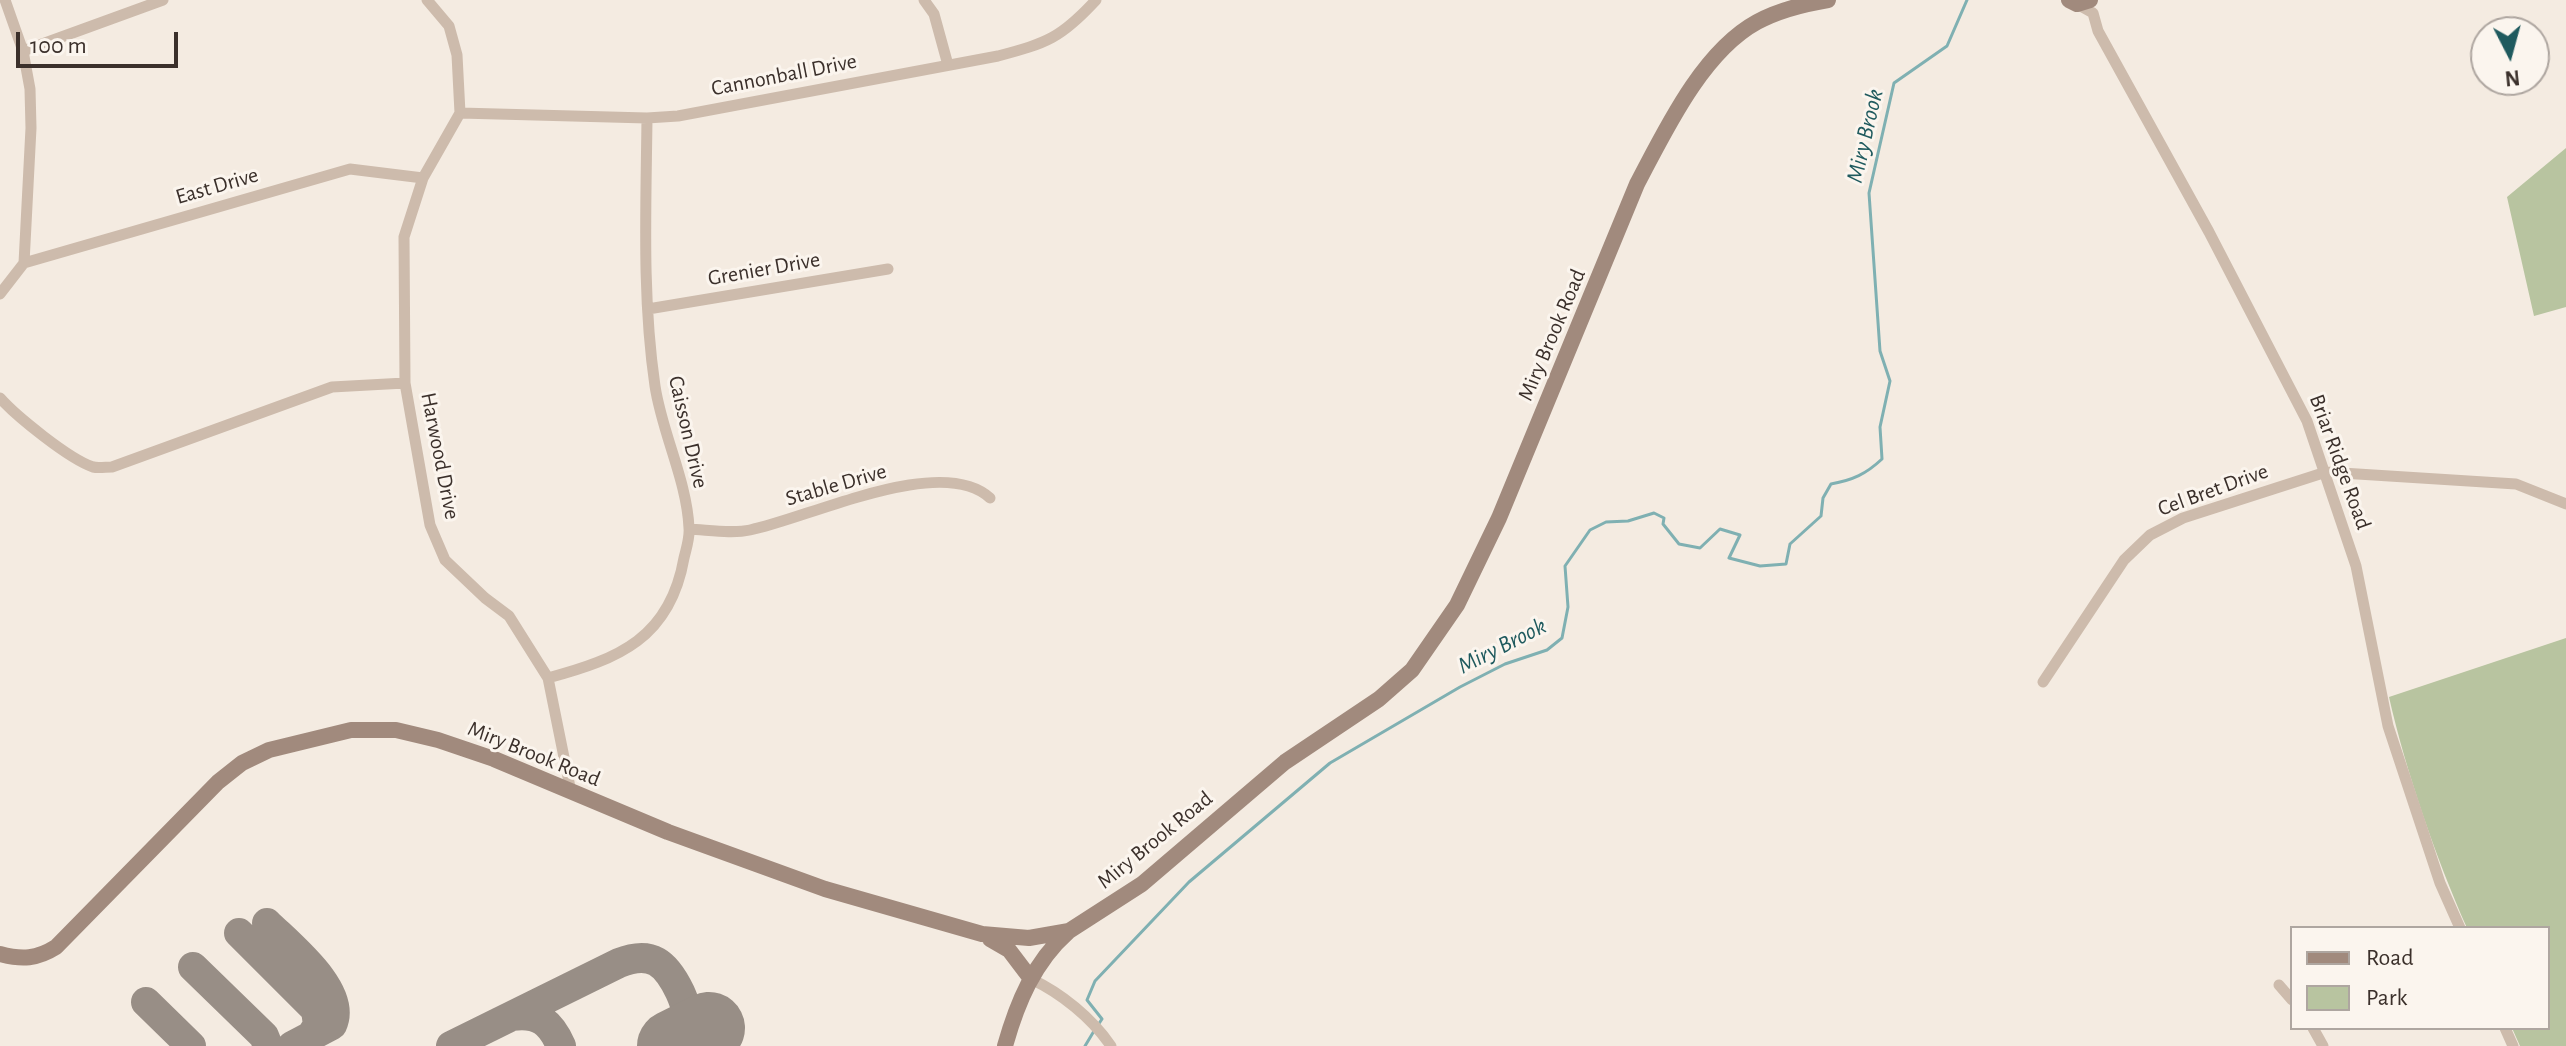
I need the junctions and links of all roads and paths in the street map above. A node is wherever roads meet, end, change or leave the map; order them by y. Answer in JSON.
{"nodes":[{"id":1,"x":5,"y":0,"type":"edge"},
{"id":2,"x":163,"y":0,"type":"edge"},
{"id":3,"x":427,"y":0,"type":"edge"},
{"id":4,"x":924,"y":0,"type":"edge"},
{"id":5,"x":1096,"y":0,"type":"edge"},
{"id":6,"x":1828,"y":0,"type":"edge"},
{"id":7,"x":2079,"y":1,"type":"edge"},
{"id":8,"x":23,"y":51,"type":"junction"},
{"id":9,"x":948,"y":65,"type":"junction"},
{"id":10,"x":460,"y":113,"type":"junction"},
{"id":11,"x":647,"y":118,"type":"junction"},
{"id":12,"x":423,"y":178,"type":"junction"},
{"id":13,"x":24,"y":263,"type":"junction"},
{"id":14,"x":888,"y":269,"type":"dead end"},
{"id":15,"x":0,"y":294,"type":"edge"},
{"id":16,"x":648,"y":309,"type":"junction"},
{"id":17,"x":405,"y":383,"type":"junction"},
{"id":18,"x":0,"y":398,"type":"edge"},
{"id":19,"x":2326,"y":472,"type":"junction"},
{"id":20,"x":990,"y":498,"type":"dead end"},
{"id":21,"x":2566,"y":504,"type":"edge"},
{"id":22,"x":689,"y":529,"type":"junction"},
{"id":23,"x":548,"y":678,"type":"junction"},
{"id":24,"x":2043,"y":682,"type":"dead end"},
{"id":25,"x":571,"y":792,"type":"junction"},
{"id":26,"x":2459,"y":926,"type":"edge"},
{"id":27,"x":1069,"y":931,"type":"junction"},
{"id":28,"x":982,"y":934,"type":"junction"},
{"id":29,"x":0,"y":954,"type":"edge"},
{"id":30,"x":1031,"y":979,"type":"junction"},
{"id":31,"x":2279,"y":985,"type":"dead end"},
{"id":32,"x":2290,"y":998,"type":"edge"},
{"id":33,"x":1005,"y":1046,"type":"edge"},
{"id":34,"x":1111,"y":1046,"type":"edge"}],
"edges":[{"from":1,"to":8,"type":"street"},
{"from":2,"to":8,"type":"street"},
{"from":3,"to":10,"type":"street"},
{"from":4,"to":9,"type":"street"},
{"from":5,"to":9,"type":"street","name":"Cannonball Drive"},
{"from":6,"to":27,"type":"main road","name":"Miry Brook Road"},
{"from":7,"to":19,"type":"street","name":"Briar Ridge Road"},
{"from":8,"to":13,"type":"street"},
{"from":9,"to":11,"type":"street","name":"Cannonball Drive"},
{"from":10,"to":11,"type":"street","name":"Cannonball Drive"},
{"from":10,"to":12,"type":"street"},
{"from":11,"to":16,"type":"street","name":"Caisson Drive"},
{"from":12,"to":13,"type":"street","name":"East Drive"},
{"from":12,"to":17,"type":"street"},
{"from":13,"to":15,"type":"street"},
{"from":14,"to":16,"type":"street","name":"Grenier Drive"},
{"from":16,"to":22,"type":"street","name":"Caisson Drive"},
{"from":17,"to":18,"type":"street","name":"Harwood Drive"},
{"from":17,"to":23,"type":"street","name":"Harwood Drive"},
{"from":19,"to":21,"type":"street"},
{"from":19,"to":24,"type":"street","name":"Cel Bret Drive"},
{"from":19,"to":26,"type":"street","name":"Briar Ridge Road"},
{"from":20,"to":22,"type":"street","name":"Stable Drive"},
{"from":22,"to":23,"type":"street","name":"Caisson Drive"},
{"from":23,"to":25,"type":"street","name":"Harwood Drive"},
{"from":25,"to":28,"type":"main road","name":"Miry Brook Road"},
{"from":25,"to":29,"type":"main road","name":"Miry Brook Road"},
{"from":27,"to":28,"type":"main road","name":"Miry Brook Road"},
{"from":27,"to":30,"type":"main road"},
{"from":28,"to":30,"type":"main road"},
{"from":30,"to":33,"type":"main road"},
{"from":30,"to":34,"type":"street"},
{"from":31,"to":32,"type":"street"}]}
